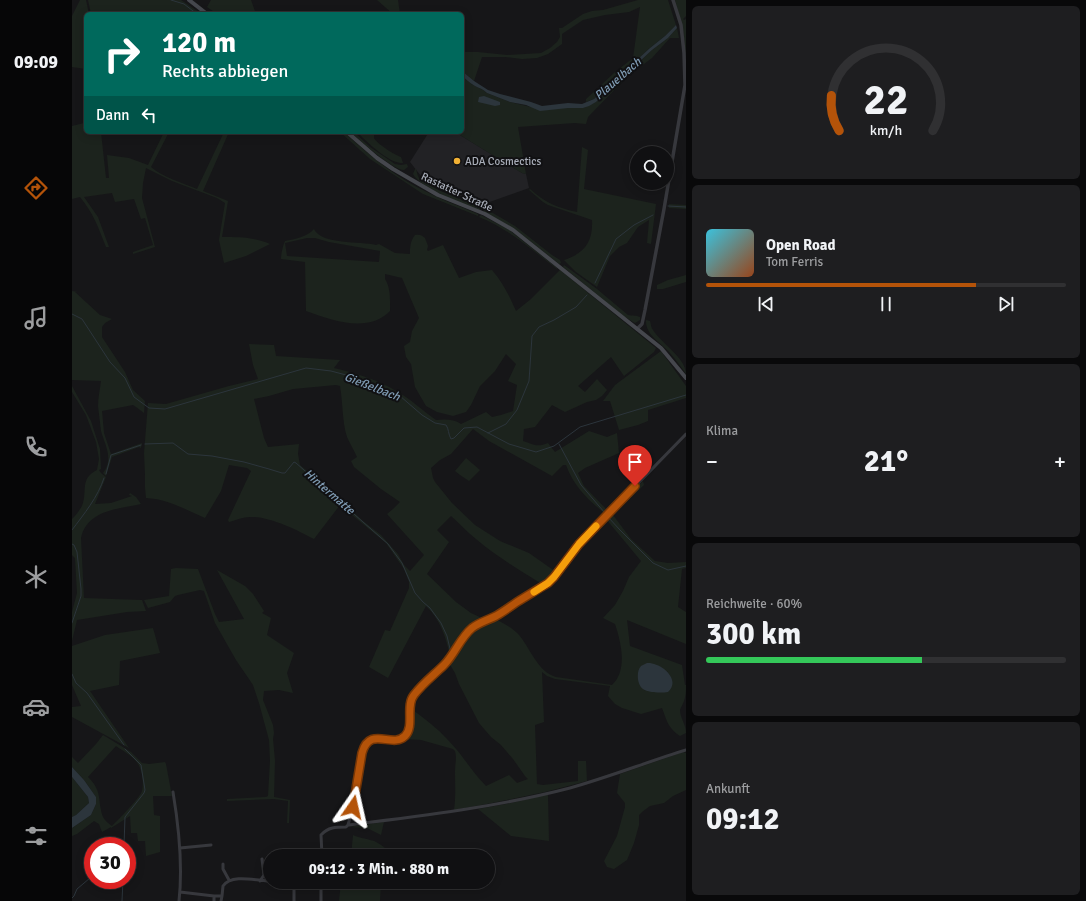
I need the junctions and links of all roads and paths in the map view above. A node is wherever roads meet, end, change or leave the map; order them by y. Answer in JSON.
{"nodes":[{"id":1,"x":188,"y":0,"type":"edge"},
{"id":2,"x":673,"y":0,"type":"edge"},
{"id":3,"x":204,"y":12,"type":"edge"},
{"id":4,"x":349,"y":134,"type":"edge"},
{"id":5,"x":637,"y":329,"type":"junction"},
{"id":6,"x":686,"y":378,"type":"edge"},
{"id":7,"x":686,"y":434,"type":"edge"},
{"id":8,"x":686,"y":750,"type":"edge"},
{"id":9,"x":173,"y":792,"type":"dead end"},
{"id":10,"x":348,"y":825,"type":"junction"},
{"id":11,"x":211,"y":844,"type":"dead end"},
{"id":12,"x":180,"y":848,"type":"junction"},
{"id":13,"x":322,"y":849,"type":"edge"},
{"id":14,"x":262,"y":859,"type":"dead end"},
{"id":15,"x":223,"y":864,"type":"dead end"},
{"id":16,"x":263,"y":867,"type":"edge"},
{"id":17,"x":263,"y":876,"type":"edge"},
{"id":18,"x":229,"y":880,"type":"junction"},
{"id":19,"x":260,"y":880,"type":"junction"},
{"id":20,"x":263,"y":880,"type":"edge"},
{"id":21,"x":294,"y":889,"type":"edge"},
{"id":22,"x":321,"y":889,"type":"edge"},
{"id":23,"x":180,"y":892,"type":"junction"},
{"id":24,"x":214,"y":896,"type":"junction"},
{"id":25,"x":222,"y":896,"type":"junction"},
{"id":26,"x":179,"y":901,"type":"edge"},
{"id":27,"x":214,"y":901,"type":"edge"},
{"id":28,"x":221,"y":901,"type":"edge"},
{"id":29,"x":294,"y":901,"type":"edge"},
{"id":30,"x":321,"y":901,"type":"edge"}],
"edges":[{"from":1,"to":3,"type":"main road"},
{"from":2,"to":5,"type":"street"},
{"from":4,"to":5,"type":"main road","name":"Rastatter Straße"},
{"from":5,"to":6,"type":"main road","name":"Rastatter Straße"},
{"from":7,"to":10,"type":"street"},
{"from":8,"to":10,"type":"street"},
{"from":9,"to":12,"type":"street"},
{"from":10,"to":13,"type":"street"},
{"from":11,"to":12,"type":"street"},
{"from":12,"to":23,"type":"street"},
{"from":14,"to":16,"type":"street"},
{"from":15,"to":18,"type":"street"},
{"from":17,"to":19,"type":"street"},
{"from":18,"to":19,"type":"street"},
{"from":18,"to":25,"type":"street"},
{"from":19,"to":20,"type":"street"},
{"from":21,"to":29,"type":"street"},
{"from":22,"to":30,"type":"street"},
{"from":23,"to":24,"type":"street"},
{"from":23,"to":26,"type":"street"},
{"from":24,"to":25,"type":"street"},
{"from":24,"to":27,"type":"street"},
{"from":25,"to":28,"type":"street"}]}
